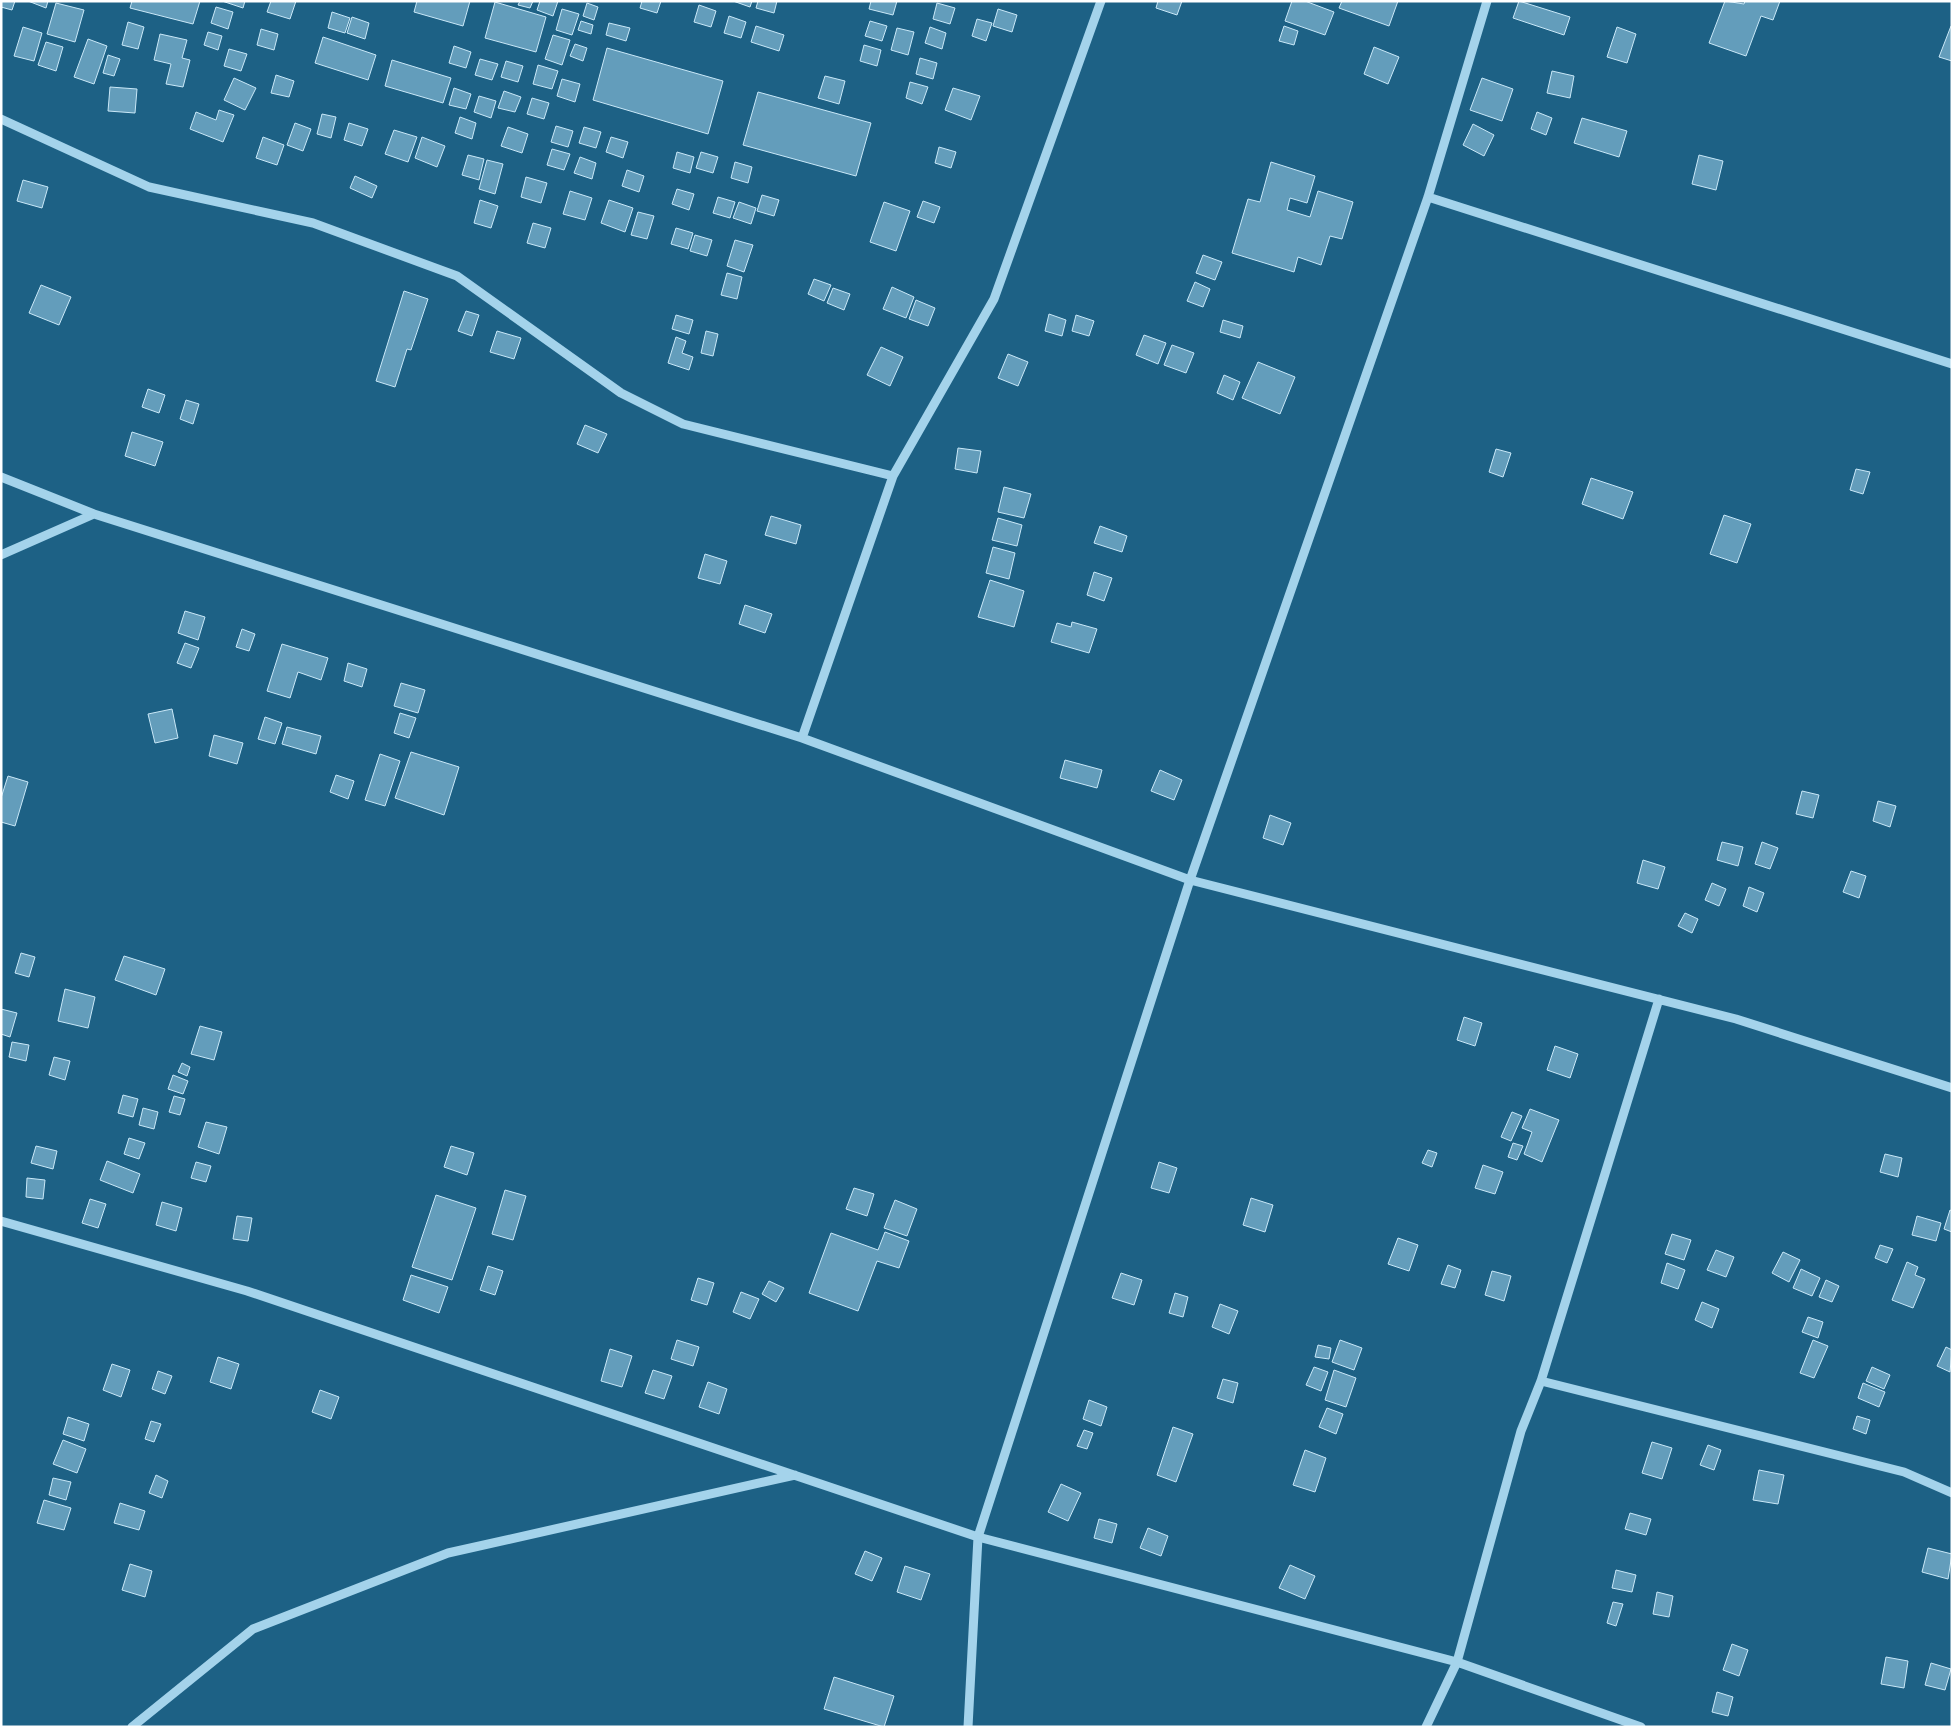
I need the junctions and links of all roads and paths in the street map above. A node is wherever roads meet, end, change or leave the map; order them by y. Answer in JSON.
{"nodes":[{"id":1,"x":1100,"y":1,"type":"edge"},
{"id":2,"x":1487,"y":1,"type":"edge"},
{"id":3,"x":1,"y":120,"type":"edge"},
{"id":4,"x":1428,"y":197,"type":"junction"},
{"id":5,"x":1952,"y":364,"type":"edge"},
{"id":6,"x":893,"y":476,"type":"junction"},
{"id":7,"x":1,"y":477,"type":"edge"},
{"id":8,"x":94,"y":514,"type":"junction"},
{"id":9,"x":1,"y":555,"type":"edge"},
{"id":10,"x":802,"y":738,"type":"junction"},
{"id":11,"x":1190,"y":880,"type":"junction"},
{"id":12,"x":1659,"y":999,"type":"junction"},
{"id":13,"x":1952,"y":1088,"type":"edge"},
{"id":14,"x":1,"y":1221,"type":"edge"},
{"id":15,"x":1541,"y":1381,"type":"junction"},
{"id":16,"x":796,"y":1475,"type":"junction"},
{"id":17,"x":1952,"y":1493,"type":"edge"},
{"id":18,"x":978,"y":1537,"type":"junction"},
{"id":19,"x":1457,"y":1662,"type":"junction"},
{"id":20,"x":132,"y":1727,"type":"edge"},
{"id":21,"x":968,"y":1727,"type":"edge"},
{"id":22,"x":1426,"y":1727,"type":"edge"},
{"id":23,"x":1641,"y":1727,"type":"edge"}],
"edges":[{"from":1,"to":6,"type":"street"},
{"from":2,"to":4,"type":"street"},
{"from":3,"to":6,"type":"street"},
{"from":4,"to":5,"type":"street"},
{"from":4,"to":11,"type":"street"},
{"from":6,"to":10,"type":"street"},
{"from":7,"to":8,"type":"street"},
{"from":8,"to":9,"type":"street"},
{"from":8,"to":10,"type":"street"},
{"from":10,"to":11,"type":"street"},
{"from":11,"to":12,"type":"street"},
{"from":11,"to":18,"type":"street"},
{"from":12,"to":13,"type":"street"},
{"from":12,"to":15,"type":"street"},
{"from":14,"to":16,"type":"street"},
{"from":15,"to":17,"type":"street"},
{"from":15,"to":19,"type":"street"},
{"from":16,"to":18,"type":"street"},
{"from":16,"to":20,"type":"street"},
{"from":18,"to":19,"type":"street"},
{"from":18,"to":21,"type":"street"},
{"from":19,"to":22,"type":"street"},
{"from":19,"to":23,"type":"street"}]}
